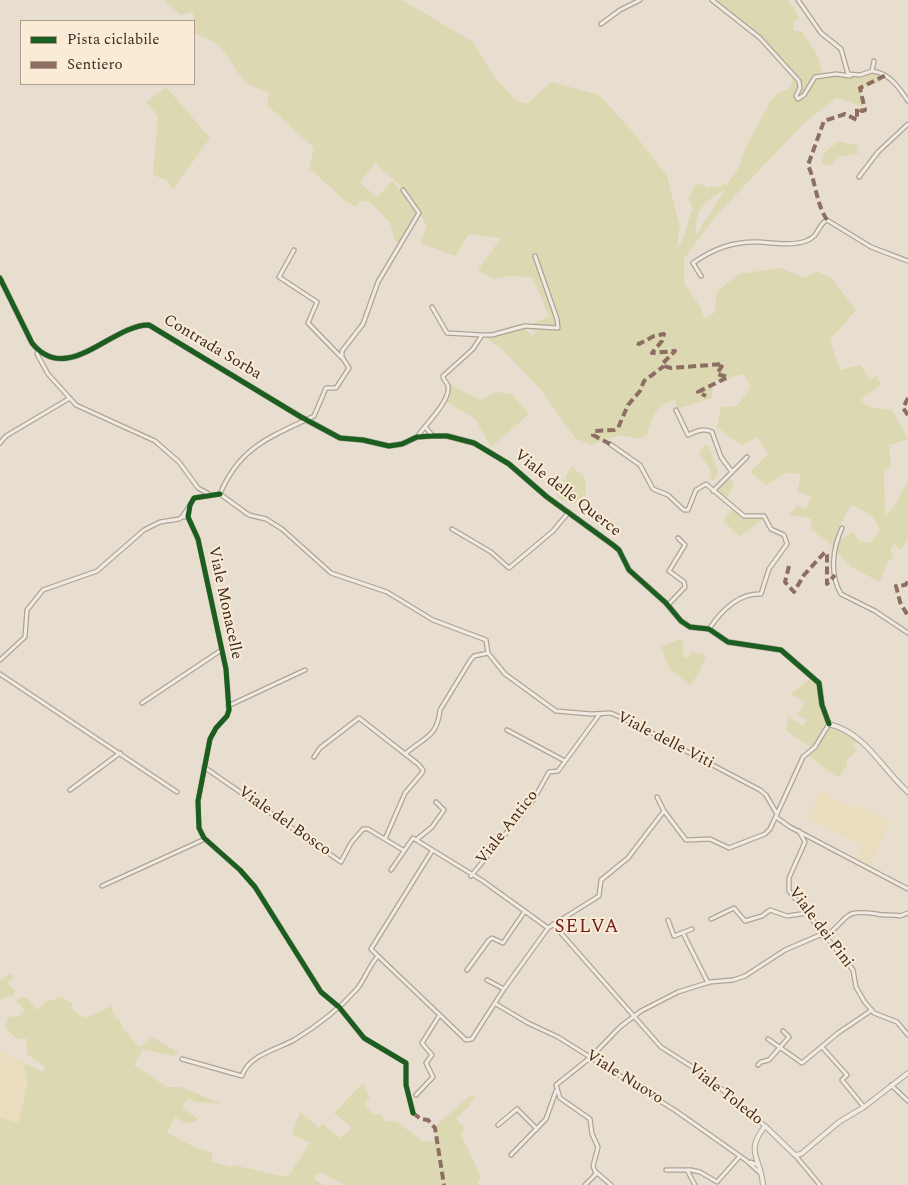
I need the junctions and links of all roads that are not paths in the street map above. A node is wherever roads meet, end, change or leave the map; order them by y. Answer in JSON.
{"nodes":[{"id":1,"x":640,"y":0,"type":"edge"},
{"id":2,"x":712,"y":0,"type":"edge"},
{"id":3,"x":798,"y":0,"type":"edge"},
{"id":4,"x":601,"y":24,"type":"dead end"},
{"id":5,"x":874,"y":61,"type":"dead end"},
{"id":6,"x":872,"y":71,"type":"junction"},
{"id":7,"x":850,"y":76,"type":"junction"},
{"id":8,"x":908,"y":101,"type":"edge"},
{"id":9,"x":908,"y":124,"type":"edge"},
{"id":10,"x":859,"y":176,"type":"dead end"},
{"id":11,"x":403,"y":190,"type":"dead end"},
{"id":12,"x":294,"y":250,"type":"dead end"},
{"id":13,"x":535,"y":256,"type":"dead end"},
{"id":14,"x":908,"y":261,"type":"edge"},
{"id":15,"x":701,"y":276,"type":"dead end"},
{"id":16,"x":0,"y":278,"type":"edge"},
{"id":17,"x":432,"y":306,"type":"dead end"},
{"id":18,"x":482,"y":335,"type":"junction"},
{"id":19,"x":38,"y":350,"type":"junction"},
{"id":20,"x":342,"y":357,"type":"junction"},
{"id":21,"x":70,"y":398,"type":"junction"},
{"id":22,"x":676,"y":410,"type":"dead end"},
{"id":23,"x":306,"y":420,"type":"junction"},
{"id":24,"x":426,"y":428,"type":"junction"},
{"id":25,"x":433,"y":436,"type":"junction"},
{"id":26,"x":417,"y":437,"type":"junction"},
{"id":27,"x":0,"y":443,"type":"edge"},
{"id":28,"x":610,"y":444,"type":"dead end"},
{"id":29,"x":747,"y":456,"type":"dead end"},
{"id":30,"x":732,"y":472,"type":"junction"},
{"id":31,"x":198,"y":488,"type":"junction"},
{"id":32,"x":714,"y":491,"type":"junction"},
{"id":33,"x":210,"y":494,"type":"junction"},
{"id":34,"x":220,"y":494,"type":"junction"},
{"id":35,"x":194,"y":498,"type":"junction"},
{"id":36,"x":190,"y":505,"type":"junction"},
{"id":37,"x":569,"y":512,"type":"junction"},
{"id":38,"x":182,"y":516,"type":"junction"},
{"id":39,"x":188,"y":517,"type":"junction"},
{"id":40,"x":452,"y":528,"type":"dead end"},
{"id":41,"x":842,"y":528,"type":"dead end"},
{"id":42,"x":678,"y":538,"type":"dead end"},
{"id":43,"x":668,"y":605,"type":"junction"},
{"id":44,"x":709,"y":629,"type":"junction"},
{"id":45,"x":908,"y":633,"type":"edge"},
{"id":46,"x":220,"y":651,"type":"junction"},
{"id":47,"x":488,"y":653,"type":"junction"},
{"id":48,"x":0,"y":660,"type":"edge"},
{"id":49,"x":304,"y":670,"type":"dead end"},
{"id":50,"x":0,"y":674,"type":"edge"},
{"id":51,"x":142,"y":703,"type":"dead end"},
{"id":52,"x":228,"y":706,"type":"junction"},
{"id":53,"x":600,"y":714,"type":"junction"},
{"id":54,"x":829,"y":724,"type":"junction"},
{"id":55,"x":507,"y":730,"type":"dead end"},
{"id":56,"x":120,"y":753,"type":"junction"},
{"id":57,"x":405,"y":754,"type":"junction"},
{"id":58,"x":314,"y":757,"type":"dead end"},
{"id":59,"x":565,"y":761,"type":"junction"},
{"id":60,"x":204,"y":767,"type":"junction"},
{"id":61,"x":70,"y":790,"type":"dead end"},
{"id":62,"x":177,"y":792,"type":"dead end"},
{"id":63,"x":908,"y":792,"type":"edge"},
{"id":64,"x":657,"y":797,"type":"dead end"},
{"id":65,"x":436,"y":802,"type":"dead end"},
{"id":66,"x":664,"y":811,"type":"junction"},
{"id":67,"x":776,"y":817,"type":"junction"},
{"id":68,"x":799,"y":831,"type":"junction"},
{"id":69,"x":205,"y":839,"type":"junction"},
{"id":70,"x":385,"y":839,"type":"junction"},
{"id":71,"x":416,"y":840,"type":"junction"},
{"id":72,"x":404,"y":850,"type":"junction"},
{"id":73,"x":432,"y":851,"type":"junction"},
{"id":74,"x":391,"y":870,"type":"dead end"},
{"id":75,"x":471,"y":876,"type":"junction"},
{"id":76,"x":102,"y":886,"type":"dead end"},
{"id":77,"x":908,"y":889,"type":"edge"},
{"id":78,"x":524,"y":911,"type":"junction"},
{"id":79,"x":807,"y":913,"type":"junction"},
{"id":80,"x":908,"y":913,"type":"edge"},
{"id":81,"x":711,"y":919,"type":"dead end"},
{"id":82,"x":668,"y":920,"type":"dead end"},
{"id":83,"x":553,"y":924,"type":"junction"},
{"id":84,"x":548,"y":928,"type":"junction"},
{"id":85,"x":692,"y":929,"type":"dead end"},
{"id":86,"x":683,"y":933,"type":"junction"},
{"id":87,"x":825,"y":936,"type":"junction"},
{"id":88,"x":378,"y":956,"type":"junction"},
{"id":89,"x":467,"y":970,"type":"dead end"},
{"id":90,"x":487,"y":980,"type":"dead end"},
{"id":91,"x":708,"y":983,"type":"junction"},
{"id":92,"x":504,"y":989,"type":"junction"},
{"id":93,"x":496,"y":1004,"type":"junction"},
{"id":94,"x":339,"y":1007,"type":"junction"},
{"id":95,"x":872,"y":1010,"type":"junction"},
{"id":96,"x":440,"y":1016,"type":"junction"},
{"id":97,"x":634,"y":1016,"type":"junction"},
{"id":98,"x":783,"y":1031,"type":"dead end"},
{"id":99,"x":908,"y":1035,"type":"edge"},
{"id":100,"x":768,"y":1039,"type":"dead end"},
{"id":101,"x":780,"y":1047,"type":"junction"},
{"id":102,"x":822,"y":1047,"type":"junction"},
{"id":103,"x":591,"y":1057,"type":"junction"},
{"id":104,"x":182,"y":1059,"type":"dead end"},
{"id":105,"x":758,"y":1066,"type":"dead end"},
{"id":106,"x":908,"y":1073,"type":"edge"},
{"id":107,"x":891,"y":1085,"type":"junction"},
{"id":108,"x":556,"y":1090,"type":"junction"},
{"id":109,"x":416,"y":1095,"type":"dead end"},
{"id":110,"x":908,"y":1101,"type":"edge"},
{"id":111,"x":864,"y":1107,"type":"junction"},
{"id":112,"x":413,"y":1112,"type":"dead end"},
{"id":113,"x":498,"y":1125,"type":"dead end"},
{"id":114,"x":764,"y":1126,"type":"junction"},
{"id":115,"x":537,"y":1129,"type":"junction"},
{"id":116,"x":510,"y":1155,"type":"dead end"},
{"id":117,"x":795,"y":1155,"type":"junction"},
{"id":118,"x":740,"y":1156,"type":"junction"},
{"id":119,"x":757,"y":1158,"type":"junction"},
{"id":120,"x":747,"y":1161,"type":"junction"},
{"id":121,"x":751,"y":1162,"type":"junction"},
{"id":122,"x":760,"y":1166,"type":"junction"},
{"id":123,"x":754,"y":1167,"type":"junction"},
{"id":124,"x":666,"y":1170,"type":"dead end"},
{"id":125,"x":686,"y":1170,"type":"junction"},
{"id":126,"x":596,"y":1172,"type":"junction"},
{"id":127,"x":762,"y":1175,"type":"junction"},
{"id":128,"x":585,"y":1185,"type":"edge"},
{"id":129,"x":611,"y":1185,"type":"edge"},
{"id":130,"x":695,"y":1185,"type":"edge"},
{"id":131,"x":763,"y":1185,"type":"edge"},
{"id":132,"x":820,"y":1185,"type":"edge"}],
"edges":[{"from":1,"to":4,"type":"street"},
{"from":2,"to":7,"type":"street"},
{"from":3,"to":7,"type":"street"},
{"from":5,"to":6,"type":"street"},
{"from":6,"to":7,"type":"street"},
{"from":6,"to":8,"type":"street"},
{"from":9,"to":10,"type":"street"},
{"from":11,"to":20,"type":"street"},
{"from":12,"to":20,"type":"street"},
{"from":13,"to":18,"type":"street"},
{"from":14,"to":15,"type":"street"},
{"from":16,"to":19,"type":"street"},
{"from":17,"to":18,"type":"street"},
{"from":18,"to":24,"type":"street"},
{"from":19,"to":21,"type":"street"},
{"from":19,"to":23,"type":"street","name":"Contrada Sorba"},
{"from":20,"to":23,"type":"street"},
{"from":21,"to":27,"type":"street"},
{"from":21,"to":31,"type":"street"},
{"from":22,"to":30,"type":"street"},
{"from":23,"to":26,"type":"street","name":"Viale delle Querce"},
{"from":23,"to":34,"type":"street"},
{"from":24,"to":25,"type":"street"},
{"from":24,"to":26,"type":"street"},
{"from":25,"to":26,"type":"street","name":"Viale delle Querce"},
{"from":25,"to":37,"type":"street","name":"Viale delle Querce"},
{"from":28,"to":32,"type":"street"},
{"from":29,"to":30,"type":"street"},
{"from":30,"to":32,"type":"street"},
{"from":31,"to":33,"type":"street"},
{"from":31,"to":35,"type":"street"},
{"from":32,"to":44,"type":"street"},
{"from":33,"to":34,"type":"street"},
{"from":33,"to":35,"type":"street"},
{"from":34,"to":47,"type":"street","name":"Viale delle Viti"},
{"from":35,"to":36,"type":"street"},
{"from":36,"to":38,"type":"street"},
{"from":36,"to":39,"type":"street"},
{"from":37,"to":40,"type":"street","name":"Viale delle Querce"},
{"from":37,"to":43,"type":"street","name":"Viale delle Querce"},
{"from":38,"to":39,"type":"street"},
{"from":38,"to":48,"type":"street"},
{"from":39,"to":46,"type":"street","name":"Viale Monacelle"},
{"from":41,"to":45,"type":"street"},
{"from":42,"to":43,"type":"street"},
{"from":43,"to":44,"type":"street","name":"Viale delle Querce"},
{"from":44,"to":54,"type":"street","name":"Viale delle Querce"},
{"from":46,"to":51,"type":"street"},
{"from":46,"to":52,"type":"street","name":"Viale Monacelle"},
{"from":47,"to":53,"type":"street","name":"Viale delle Viti"},
{"from":47,"to":57,"type":"street"},
{"from":49,"to":52,"type":"street"},
{"from":50,"to":56,"type":"street"},
{"from":52,"to":60,"type":"street"},
{"from":53,"to":59,"type":"street","name":"Viale Antico"},
{"from":53,"to":67,"type":"street","name":"Viale delle Viti"},
{"from":54,"to":63,"type":"street"},
{"from":54,"to":67,"type":"street"},
{"from":55,"to":59,"type":"street"},
{"from":56,"to":61,"type":"street"},
{"from":56,"to":62,"type":"street"},
{"from":57,"to":58,"type":"street"},
{"from":57,"to":70,"type":"street"},
{"from":59,"to":75,"type":"street","name":"Viale Antico"},
{"from":60,"to":69,"type":"street"},
{"from":60,"to":70,"type":"street","name":"Viale del Bosco"},
{"from":64,"to":66,"type":"street"},
{"from":65,"to":71,"type":"street"},
{"from":66,"to":67,"type":"street"},
{"from":66,"to":83,"type":"street"},
{"from":67,"to":68,"type":"street"},
{"from":68,"to":77,"type":"street"},
{"from":68,"to":79,"type":"street","name":"Viale dei Pini"},
{"from":69,"to":76,"type":"street"},
{"from":69,"to":94,"type":"street"},
{"from":70,"to":72,"type":"street","name":"Viale del Bosco"},
{"from":71,"to":72,"type":"street"},
{"from":71,"to":73,"type":"street"},
{"from":72,"to":74,"type":"street"},
{"from":73,"to":75,"type":"street"},
{"from":73,"to":88,"type":"street"},
{"from":75,"to":78,"type":"street"},
{"from":78,"to":84,"type":"street"},
{"from":78,"to":89,"type":"street"},
{"from":79,"to":81,"type":"street"},
{"from":79,"to":87,"type":"street","name":"Viale dei Pini"},
{"from":80,"to":87,"type":"street"},
{"from":82,"to":86,"type":"street"},
{"from":83,"to":84,"type":"street"},
{"from":83,"to":97,"type":"street","name":"Viale Toledo"},
{"from":84,"to":92,"type":"street"},
{"from":85,"to":86,"type":"street"},
{"from":86,"to":91,"type":"street"},
{"from":87,"to":91,"type":"street"},
{"from":87,"to":95,"type":"street","name":"Viale dei Pini"},
{"from":88,"to":94,"type":"street"},
{"from":88,"to":96,"type":"street"},
{"from":90,"to":92,"type":"street"},
{"from":91,"to":97,"type":"street"},
{"from":92,"to":93,"type":"street"},
{"from":93,"to":96,"type":"street"},
{"from":93,"to":103,"type":"street","name":"Viale Nuovo"},
{"from":94,"to":104,"type":"street"},
{"from":94,"to":112,"type":"street"},
{"from":95,"to":99,"type":"street","name":"Viale dei Pini"},
{"from":95,"to":102,"type":"street"},
{"from":96,"to":109,"type":"street"},
{"from":97,"to":103,"type":"street"},
{"from":97,"to":114,"type":"street","name":"Viale Toledo"},
{"from":98,"to":101,"type":"street"},
{"from":100,"to":101,"type":"street"},
{"from":101,"to":102,"type":"street"},
{"from":101,"to":105,"type":"street"},
{"from":102,"to":111,"type":"street"},
{"from":103,"to":108,"type":"street"},
{"from":103,"to":118,"type":"street","name":"Viale Nuovo"},
{"from":106,"to":107,"type":"street"},
{"from":107,"to":110,"type":"street"},
{"from":107,"to":111,"type":"street"},
{"from":108,"to":115,"type":"street"},
{"from":108,"to":126,"type":"street"},
{"from":111,"to":117,"type":"street"},
{"from":113,"to":115,"type":"street"},
{"from":114,"to":117,"type":"street","name":"Viale Toledo"},
{"from":114,"to":119,"type":"street"},
{"from":115,"to":116,"type":"street"},
{"from":117,"to":132,"type":"street"},
{"from":118,"to":120,"type":"street","name":"Viale Nuovo"},
{"from":118,"to":125,"type":"street"},
{"from":119,"to":121,"type":"street"},
{"from":119,"to":122,"type":"street"},
{"from":120,"to":121,"type":"street","name":"Viale Nuovo"},
{"from":120,"to":123,"type":"street","name":"Viale Nuovo"},
{"from":121,"to":122,"type":"street","name":"Viale Nuovo"},
{"from":122,"to":123,"type":"street"},
{"from":122,"to":127,"type":"street"},
{"from":123,"to":127,"type":"street","name":"Viale Nuovo"},
{"from":124,"to":125,"type":"street"},
{"from":125,"to":130,"type":"street"},
{"from":126,"to":128,"type":"street"},
{"from":126,"to":129,"type":"street"},
{"from":127,"to":131,"type":"street"}]}
